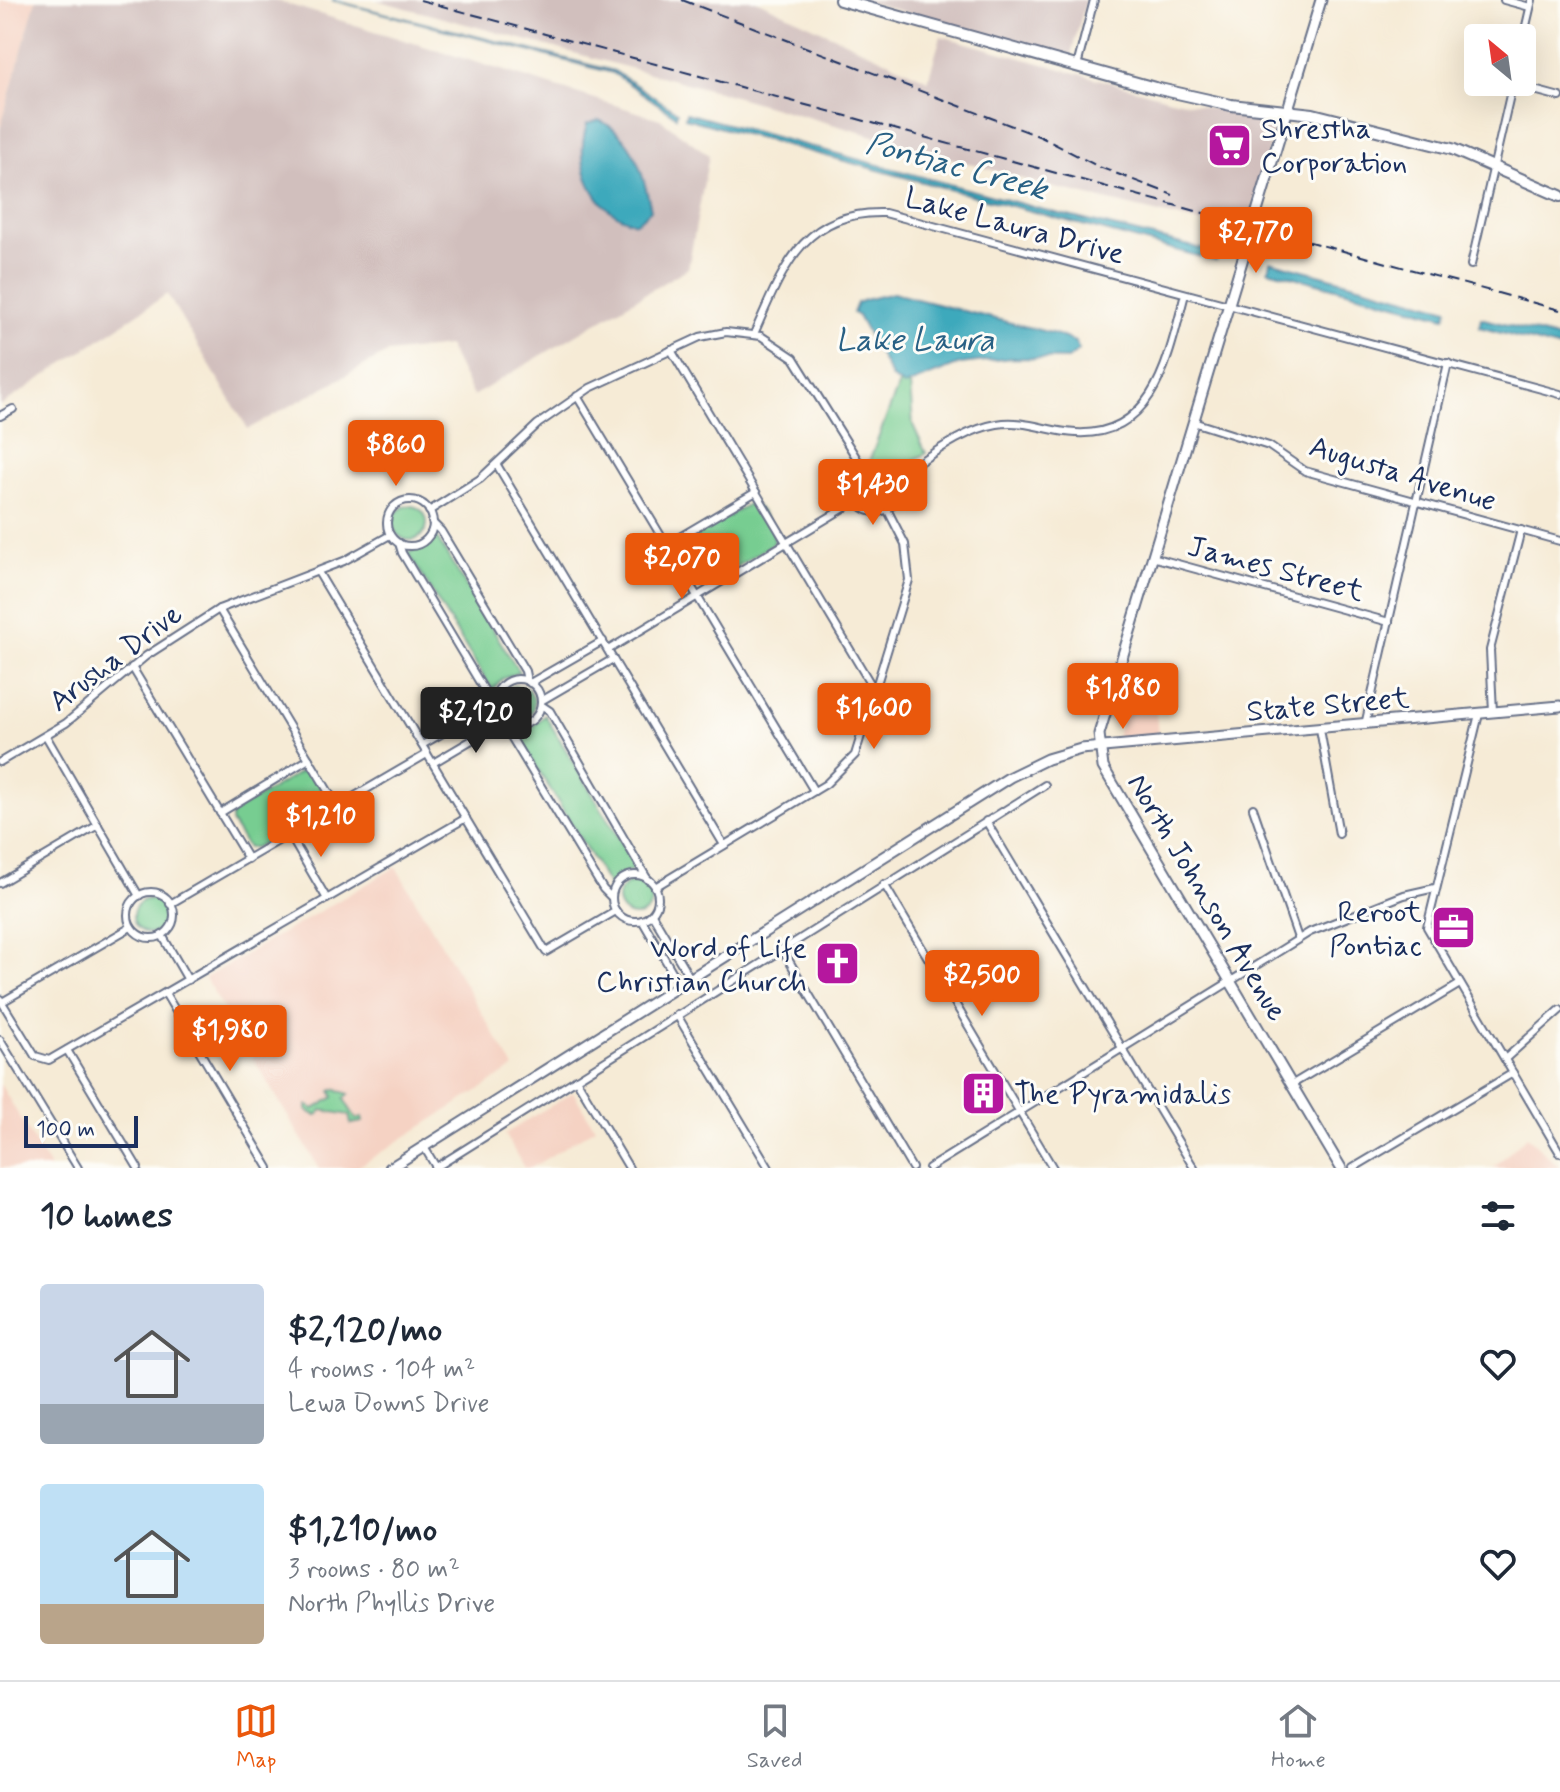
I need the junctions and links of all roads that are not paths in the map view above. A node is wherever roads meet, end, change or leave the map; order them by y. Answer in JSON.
{"nodes":[{"id":1,"x":840,"y":0,"type":"edge"},
{"id":2,"x":1094,"y":0,"type":"edge"},
{"id":3,"x":1321,"y":0,"type":"edge"},
{"id":4,"x":1504,"y":0,"type":"edge"},
{"id":5,"x":1531,"y":3,"type":"edge"},
{"id":6,"x":1526,"y":24,"type":"edge"},
{"id":7,"x":1077,"y":66,"type":"junction"},
{"id":8,"x":1536,"y":90,"type":"edge"},
{"id":9,"x":1510,"y":96,"type":"edge"},
{"id":10,"x":1560,"y":97,"type":"edge"},
{"id":11,"x":1289,"y":111,"type":"junction"},
{"id":12,"x":1493,"y":166,"type":"junction"},
{"id":13,"x":1560,"y":196,"type":"edge"},
{"id":14,"x":1471,"y":265,"type":"dead end"},
{"id":15,"x":1185,"y":294,"type":"junction"},
{"id":16,"x":1229,"y":305,"type":"junction"},
{"id":17,"x":754,"y":334,"type":"junction"},
{"id":18,"x":671,"y":350,"type":"junction"},
{"id":19,"x":1448,"y":363,"type":"junction"},
{"id":20,"x":1560,"y":394,"type":"edge"},
{"id":21,"x":577,"y":396,"type":"junction"},
{"id":22,"x":13,"y":409,"type":"dead end"},
{"id":23,"x":0,"y":416,"type":"edge"},
{"id":24,"x":1193,"y":422,"type":"junction"},
{"id":25,"x":497,"y":465,"type":"junction"},
{"id":26,"x":864,"y":470,"type":"junction"},
{"id":27,"x":895,"y":478,"type":"junction"},
{"id":28,"x":756,"y":492,"type":"junction"},
{"id":29,"x":856,"y":501,"type":"junction"},
{"id":30,"x":1416,"y":503,"type":"junction"},
{"id":31,"x":887,"y":509,"type":"junction"},
{"id":32,"x":429,"y":511,"type":"junction"},
{"id":33,"x":432,"y":522,"type":"junction"},
{"id":34,"x":1521,"y":530,"type":"junction"},
{"id":35,"x":390,"y":535,"type":"junction"},
{"id":36,"x":1560,"y":541,"type":"edge"},
{"id":37,"x":399,"y":543,"type":"junction"},
{"id":38,"x":787,"y":543,"type":"junction"},
{"id":39,"x":666,"y":545,"type":"junction"},
{"id":40,"x":1152,"y":557,"type":"junction"},
{"id":41,"x":318,"y":572,"type":"junction"},
{"id":42,"x":697,"y":597,"type":"junction"},
{"id":43,"x":219,"y":609,"type":"junction"},
{"id":44,"x":1389,"y":622,"type":"junction"},
{"id":45,"x":603,"y":641,"type":"junction"},
{"id":46,"x":608,"y":650,"type":"junction"},
{"id":47,"x":613,"y":659,"type":"junction"},
{"id":48,"x":132,"y":667,"type":"junction"},
{"id":49,"x":528,"y":682,"type":"junction"},
{"id":50,"x":876,"y":693,"type":"junction"},
{"id":51,"x":495,"y":701,"type":"junction"},
{"id":52,"x":541,"y":703,"type":"junction"},
{"id":53,"x":1560,"y":706,"type":"edge"},
{"id":54,"x":1493,"y":712,"type":"junction"},
{"id":55,"x":1479,"y":714,"type":"junction"},
{"id":56,"x":506,"y":722,"type":"junction"},
{"id":57,"x":1365,"y":725,"type":"junction"},
{"id":58,"x":1320,"y":729,"type":"junction"},
{"id":59,"x":46,"y":736,"type":"junction"},
{"id":60,"x":422,"y":745,"type":"junction"},
{"id":61,"x":1100,"y":748,"type":"junction"},
{"id":62,"x":427,"y":754,"type":"junction"},
{"id":63,"x":309,"y":759,"type":"junction"},
{"id":64,"x":0,"y":762,"type":"edge"},
{"id":65,"x":433,"y":763,"type":"junction"},
{"id":66,"x":1045,"y":785,"type":"dead end"},
{"id":67,"x":814,"y":791,"type":"junction"},
{"id":68,"x":337,"y":806,"type":"junction"},
{"id":69,"x":1253,"y":808,"type":"dead end"},
{"id":70,"x":220,"y":813,"type":"junction"},
{"id":71,"x":466,"y":818,"type":"junction"},
{"id":72,"x":986,"y":821,"type":"junction"},
{"id":73,"x":98,"y":825,"type":"junction"},
{"id":74,"x":289,"y":834,"type":"junction"},
{"id":75,"x":1339,"y":834,"type":"dead end"},
{"id":76,"x":724,"y":845,"type":"junction"},
{"id":77,"x":248,"y":859,"type":"junction"},
{"id":78,"x":648,"y":880,"type":"junction"},
{"id":79,"x":0,"y":883,"type":"edge"},
{"id":80,"x":884,"y":884,"type":"junction"},
{"id":81,"x":655,"y":887,"type":"junction"},
{"id":82,"x":1435,"y":888,"type":"junction"},
{"id":83,"x":139,"y":896,"type":"junction"},
{"id":84,"x":612,"y":898,"type":"junction"},
{"id":85,"x":327,"y":899,"type":"junction"},
{"id":86,"x":170,"y":904,"type":"junction"},
{"id":87,"x":616,"y":911,"type":"junction"},
{"id":88,"x":652,"y":914,"type":"junction"},
{"id":89,"x":642,"y":920,"type":"junction"},
{"id":90,"x":131,"y":927,"type":"junction"},
{"id":91,"x":162,"y":935,"type":"junction"},
{"id":92,"x":1298,"y":938,"type":"junction"},
{"id":93,"x":782,"y":949,"type":"junction"},
{"id":94,"x":690,"y":978,"type":"junction"},
{"id":95,"x":188,"y":980,"type":"junction"},
{"id":96,"x":1230,"y":981,"type":"junction"},
{"id":97,"x":1460,"y":984,"type":"junction"},
{"id":98,"x":680,"y":985,"type":"junction"},
{"id":99,"x":165,"y":993,"type":"junction"},
{"id":100,"x":1,"y":1001,"type":"edge"},
{"id":101,"x":1560,"y":1010,"type":"edge"},
{"id":102,"x":677,"y":1015,"type":"junction"},
{"id":103,"x":0,"y":1040,"type":"edge"},
{"id":104,"x":1123,"y":1049,"type":"junction"},
{"id":105,"x":67,"y":1050,"type":"junction"},
{"id":106,"x":1505,"y":1059,"type":"junction"},
{"id":107,"x":1513,"y":1073,"type":"junction"},
{"id":108,"x":576,"y":1079,"type":"junction"},
{"id":109,"x":1291,"y":1085,"type":"junction"},
{"id":110,"x":1021,"y":1113,"type":"junction"},
{"id":111,"x":424,"y":1147,"type":"junction"},
{"id":112,"x":1560,"y":1153,"type":"edge"},
{"id":113,"x":78,"y":1168,"type":"edge"},
{"id":114,"x":138,"y":1168,"type":"edge"},
{"id":115,"x":269,"y":1168,"type":"edge"},
{"id":116,"x":390,"y":1168,"type":"edge"},
{"id":117,"x":436,"y":1168,"type":"edge"},
{"id":118,"x":629,"y":1168,"type":"edge"},
{"id":119,"x":769,"y":1168,"type":"edge"},
{"id":120,"x":912,"y":1168,"type":"edge"},
{"id":121,"x":929,"y":1168,"type":"edge"},
{"id":122,"x":1053,"y":1168,"type":"edge"},
{"id":123,"x":1194,"y":1168,"type":"edge"},
{"id":124,"x":1341,"y":1168,"type":"edge"},
{"id":125,"x":1353,"y":1168,"type":"edge"}],
"edges":[{"from":1,"to":7,"type":"main road"},
{"from":2,"to":7,"type":"street"},
{"from":3,"to":11,"type":"main road","name":"North Johnson Avenue"},
{"from":4,"to":5,"type":"street"},
{"from":5,"to":6,"type":"street"},
{"from":7,"to":11,"type":"main road"},
{"from":8,"to":10,"type":"street"},
{"from":9,"to":12,"type":"street"},
{"from":11,"to":12,"type":"main road"},
{"from":11,"to":16,"type":"main road","name":"North Johnson Avenue"},
{"from":12,"to":13,"type":"main road"},
{"from":12,"to":14,"type":"street"},
{"from":15,"to":16,"type":"street","name":"Lake Laura Drive"},
{"from":15,"to":17,"type":"street","name":"Lake Laura Drive"},
{"from":15,"to":27,"type":"street"},
{"from":16,"to":19,"type":"street","name":"Lake Laura Drive"},
{"from":16,"to":24,"type":"main road","name":"North Johnson Avenue"},
{"from":17,"to":18,"type":"street"},
{"from":17,"to":26,"type":"street"},
{"from":18,"to":21,"type":"street"},
{"from":18,"to":28,"type":"street"},
{"from":19,"to":20,"type":"street","name":"Lake Laura Drive"},
{"from":19,"to":30,"type":"street"},
{"from":21,"to":25,"type":"street"},
{"from":21,"to":39,"type":"street"},
{"from":22,"to":23,"type":"street"},
{"from":24,"to":30,"type":"street","name":"Augusta Avenue"},
{"from":24,"to":40,"type":"main road","name":"North Johnson Avenue"},
{"from":25,"to":32,"type":"street"},
{"from":25,"to":45,"type":"street"},
{"from":26,"to":27,"type":"street"},
{"from":26,"to":29,"type":"street"},
{"from":27,"to":31,"type":"street"},
{"from":28,"to":38,"type":"street"},
{"from":28,"to":39,"type":"street"},
{"from":29,"to":31,"type":"street"},
{"from":29,"to":38,"type":"street"},
{"from":30,"to":34,"type":"street","name":"Augusta Avenue"},
{"from":30,"to":44,"type":"street"},
{"from":31,"to":50,"type":"street"},
{"from":32,"to":33,"type":"street"},
{"from":32,"to":35,"type":"street"},
{"from":33,"to":37,"type":"street"},
{"from":33,"to":49,"type":"street"},
{"from":34,"to":36,"type":"street","name":"Augusta Avenue"},
{"from":34,"to":54,"type":"street"},
{"from":35,"to":37,"type":"street"},
{"from":35,"to":41,"type":"street","name":"Arusha Drive"},
{"from":37,"to":51,"type":"street"},
{"from":38,"to":42,"type":"street"},
{"from":38,"to":50,"type":"street"},
{"from":39,"to":42,"type":"street"},
{"from":40,"to":44,"type":"street","name":"James Street"},
{"from":40,"to":61,"type":"main road","name":"North Johnson Avenue"},
{"from":41,"to":43,"type":"street","name":"Arusha Drive"},
{"from":41,"to":60,"type":"street"},
{"from":42,"to":46,"type":"street"},
{"from":42,"to":67,"type":"street"},
{"from":43,"to":48,"type":"street","name":"Arusha Drive"},
{"from":43,"to":63,"type":"street"},
{"from":44,"to":57,"type":"street"},
{"from":45,"to":46,"type":"street"},
{"from":45,"to":49,"type":"street"},
{"from":46,"to":47,"type":"street"},
{"from":47,"to":52,"type":"street"},
{"from":47,"to":76,"type":"street"},
{"from":48,"to":59,"type":"street","name":"Arusha Drive"},
{"from":48,"to":70,"type":"street"},
{"from":49,"to":51,"type":"street"},
{"from":49,"to":52,"type":"street"},
{"from":50,"to":67,"type":"street"},
{"from":51,"to":56,"type":"street"},
{"from":51,"to":60,"type":"street"},
{"from":52,"to":56,"type":"street"},
{"from":52,"to":78,"type":"street"},
{"from":53,"to":54,"type":"main road","name":"State Street"},
{"from":54,"to":55,"type":"main road","name":"State Street"},
{"from":55,"to":57,"type":"main road","name":"State Street"},
{"from":55,"to":82,"type":"street"},
{"from":56,"to":65,"type":"street"},
{"from":56,"to":84,"type":"street"},
{"from":57,"to":58,"type":"main road","name":"State Street"},
{"from":58,"to":61,"type":"main road","name":"State Street"},
{"from":58,"to":75,"type":"street"},
{"from":59,"to":64,"type":"street","name":"Arusha Drive"},
{"from":59,"to":73,"type":"street"},
{"from":60,"to":62,"type":"street"},
{"from":61,"to":94,"type":"main road","name":"State Street"},
{"from":61,"to":96,"type":"main road","name":"North Johnson Avenue"},
{"from":62,"to":65,"type":"street"},
{"from":62,"to":68,"type":"street"},
{"from":63,"to":68,"type":"street"},
{"from":63,"to":70,"type":"street"},
{"from":65,"to":71,"type":"street"},
{"from":66,"to":72,"type":"street"},
{"from":67,"to":76,"type":"street"},
{"from":68,"to":74,"type":"street"},
{"from":69,"to":92,"type":"street"},
{"from":70,"to":77,"type":"street"},
{"from":71,"to":85,"type":"street"},
{"from":71,"to":87,"type":"street"},
{"from":72,"to":80,"type":"street"},
{"from":72,"to":104,"type":"street"},
{"from":73,"to":79,"type":"street"},
{"from":73,"to":83,"type":"street"},
{"from":74,"to":77,"type":"street"},
{"from":74,"to":85,"type":"street"},
{"from":76,"to":81,"type":"street"},
{"from":77,"to":86,"type":"street"},
{"from":78,"to":81,"type":"street"},
{"from":78,"to":84,"type":"street"},
{"from":80,"to":93,"type":"street"},
{"from":80,"to":110,"type":"street"},
{"from":81,"to":88,"type":"street"},
{"from":82,"to":92,"type":"street"},
{"from":82,"to":97,"type":"street"},
{"from":83,"to":86,"type":"street"},
{"from":83,"to":90,"type":"street"},
{"from":84,"to":87,"type":"street"},
{"from":85,"to":95,"type":"street"},
{"from":86,"to":91,"type":"street"},
{"from":87,"to":89,"type":"street"},
{"from":88,"to":89,"type":"street"},
{"from":88,"to":94,"type":"street"},
{"from":89,"to":98,"type":"street"},
{"from":90,"to":91,"type":"street"},
{"from":90,"to":100,"type":"street"},
{"from":91,"to":95,"type":"street"},
{"from":92,"to":96,"type":"street"},
{"from":93,"to":102,"type":"street"},
{"from":93,"to":120,"type":"street"},
{"from":94,"to":98,"type":"main road","name":"State Street"},
{"from":95,"to":99,"type":"street"},
{"from":96,"to":104,"type":"street"},
{"from":96,"to":109,"type":"main road","name":"North Johnson Avenue"},
{"from":97,"to":106,"type":"street"},
{"from":97,"to":109,"type":"street"},
{"from":98,"to":111,"type":"main road","name":"State Street"},
{"from":99,"to":105,"type":"street"},
{"from":99,"to":115,"type":"street"},
{"from":100,"to":105,"type":"street"},
{"from":101,"to":106,"type":"street"},
{"from":102,"to":108,"type":"street"},
{"from":102,"to":119,"type":"street"},
{"from":103,"to":113,"type":"street"},
{"from":104,"to":110,"type":"street"},
{"from":104,"to":123,"type":"street"},
{"from":105,"to":114,"type":"street"},
{"from":106,"to":107,"type":"street"},
{"from":107,"to":112,"type":"street"},
{"from":107,"to":125,"type":"street"},
{"from":108,"to":117,"type":"street"},
{"from":108,"to":118,"type":"street"},
{"from":109,"to":124,"type":"main road","name":"North Johnson Avenue"},
{"from":110,"to":121,"type":"street"},
{"from":110,"to":122,"type":"street"},
{"from":111,"to":116,"type":"main road","name":"State Street"},
{"from":111,"to":117,"type":"street"}]}
